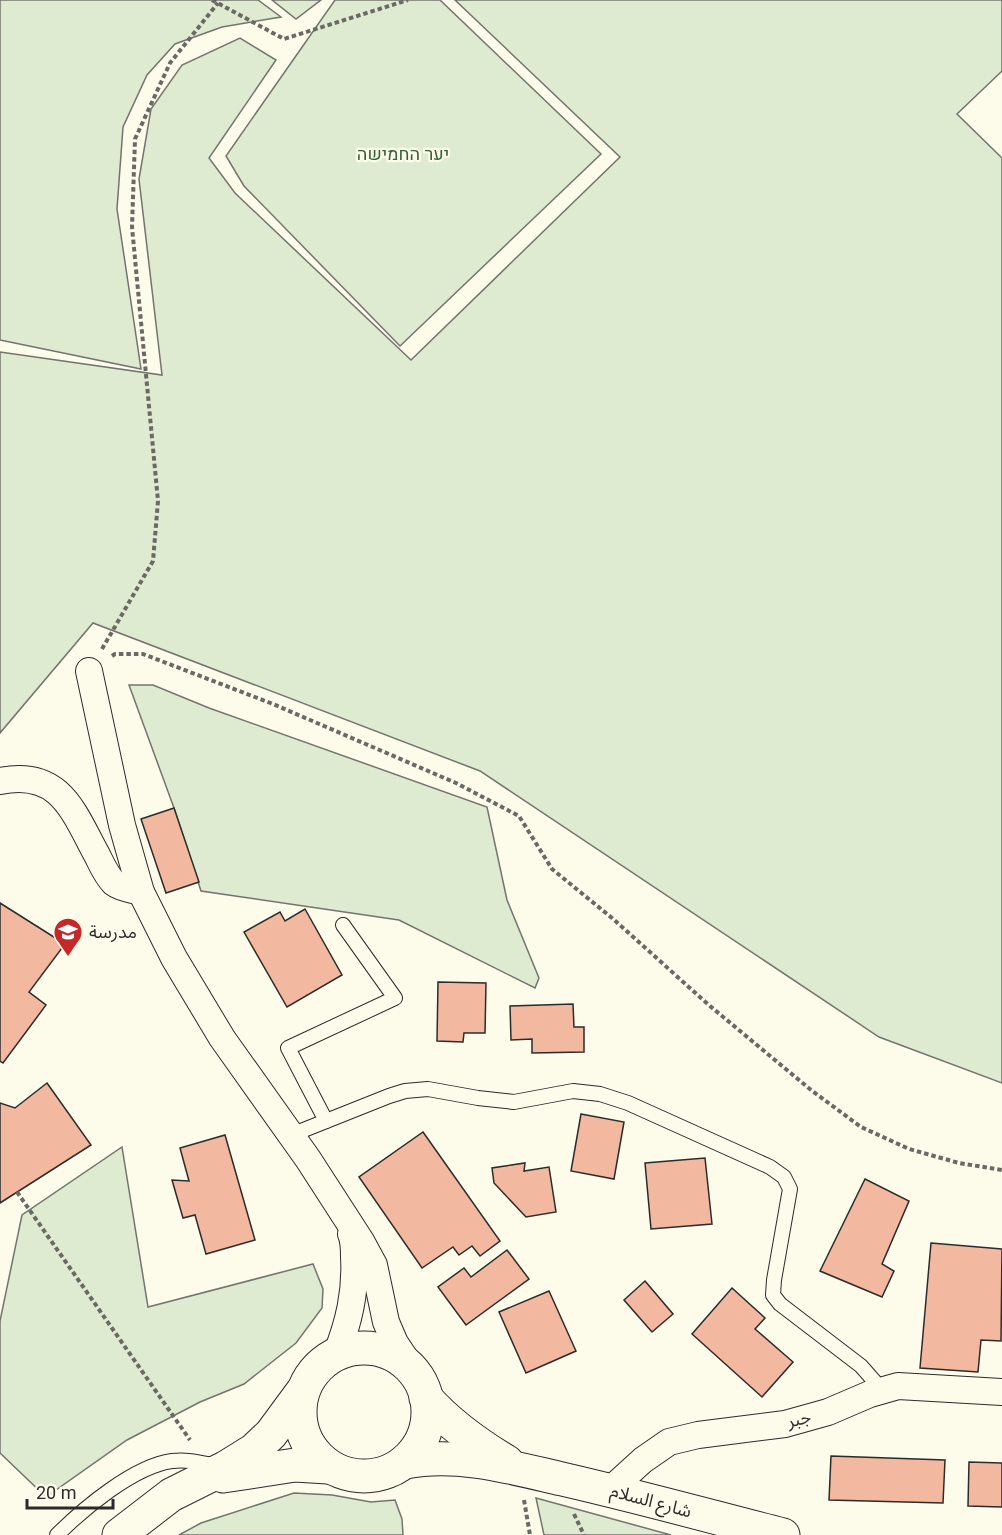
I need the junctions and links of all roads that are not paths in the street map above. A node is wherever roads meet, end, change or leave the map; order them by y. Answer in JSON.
{"nodes":[{"id":1,"x":89,"y":671,"type":"road end"},
{"id":2,"x":0,"y":781,"type":"edge"},
{"id":3,"x":141,"y":892,"type":"junction"},
{"id":4,"x":344,"y":925,"type":"dead end"},
{"id":5,"x":326,"y":1121,"type":"junction"},
{"id":6,"x":291,"y":1135,"type":"junction"},
{"id":7,"x":341,"y":1211,"type":"junction"},
{"id":8,"x":336,"y":1354,"type":"junction"},
{"id":9,"x":411,"y":1367,"type":"junction"},
{"id":10,"x":883,"y":1390,"type":"junction"},
{"id":11,"x":302,"y":1392,"type":"junction"},
{"id":12,"x":1002,"y":1392,"type":"edge"},
{"id":13,"x":426,"y":1398,"type":"junction"},
{"id":14,"x":405,"y":1462,"type":"junction"},
{"id":15,"x":328,"y":1467,"type":"junction"},
{"id":16,"x":519,"y":1469,"type":"junction"},
{"id":17,"x":209,"y":1472,"type":"junction"},
{"id":18,"x":610,"y":1490,"type":"junction"},
{"id":19,"x":57,"y":1535,"type":"edge"},
{"id":20,"x":119,"y":1535,"type":"edge"},
{"id":21,"x":783,"y":1535,"type":"edge"}],
"edges":[{"from":1,"to":3,"type":"street"},
{"from":2,"to":3,"type":"street"},
{"from":3,"to":6,"type":"street"},
{"from":4,"to":5,"type":"lane"},
{"from":5,"to":6,"type":"lane"},
{"from":5,"to":10,"type":"lane"},
{"from":6,"to":7,"type":"street"},
{"from":7,"to":8,"type":"street"},
{"from":7,"to":9,"type":"street"},
{"from":8,"to":9,"type":"main road"},
{"from":8,"to":11,"type":"main road"},
{"from":9,"to":13,"type":"main road"},
{"from":10,"to":12,"type":"street","name":"جبر"},
{"from":10,"to":18,"type":"street","name":"جبر"},
{"from":11,"to":15,"type":"main road"},
{"from":11,"to":17,"type":"main road"},
{"from":13,"to":14,"type":"main road"},
{"from":13,"to":16,"type":"main road","name":"شارع السلام"},
{"from":14,"to":15,"type":"main road"},
{"from":14,"to":16,"type":"main road","name":"شارع السلام"},
{"from":15,"to":17,"type":"main road"},
{"from":16,"to":18,"type":"main road","name":"شارع السلام"},
{"from":17,"to":19,"type":"lane"},
{"from":17,"to":20,"type":"main road"},
{"from":18,"to":21,"type":"main road","name":"شارع السلام"}]}
